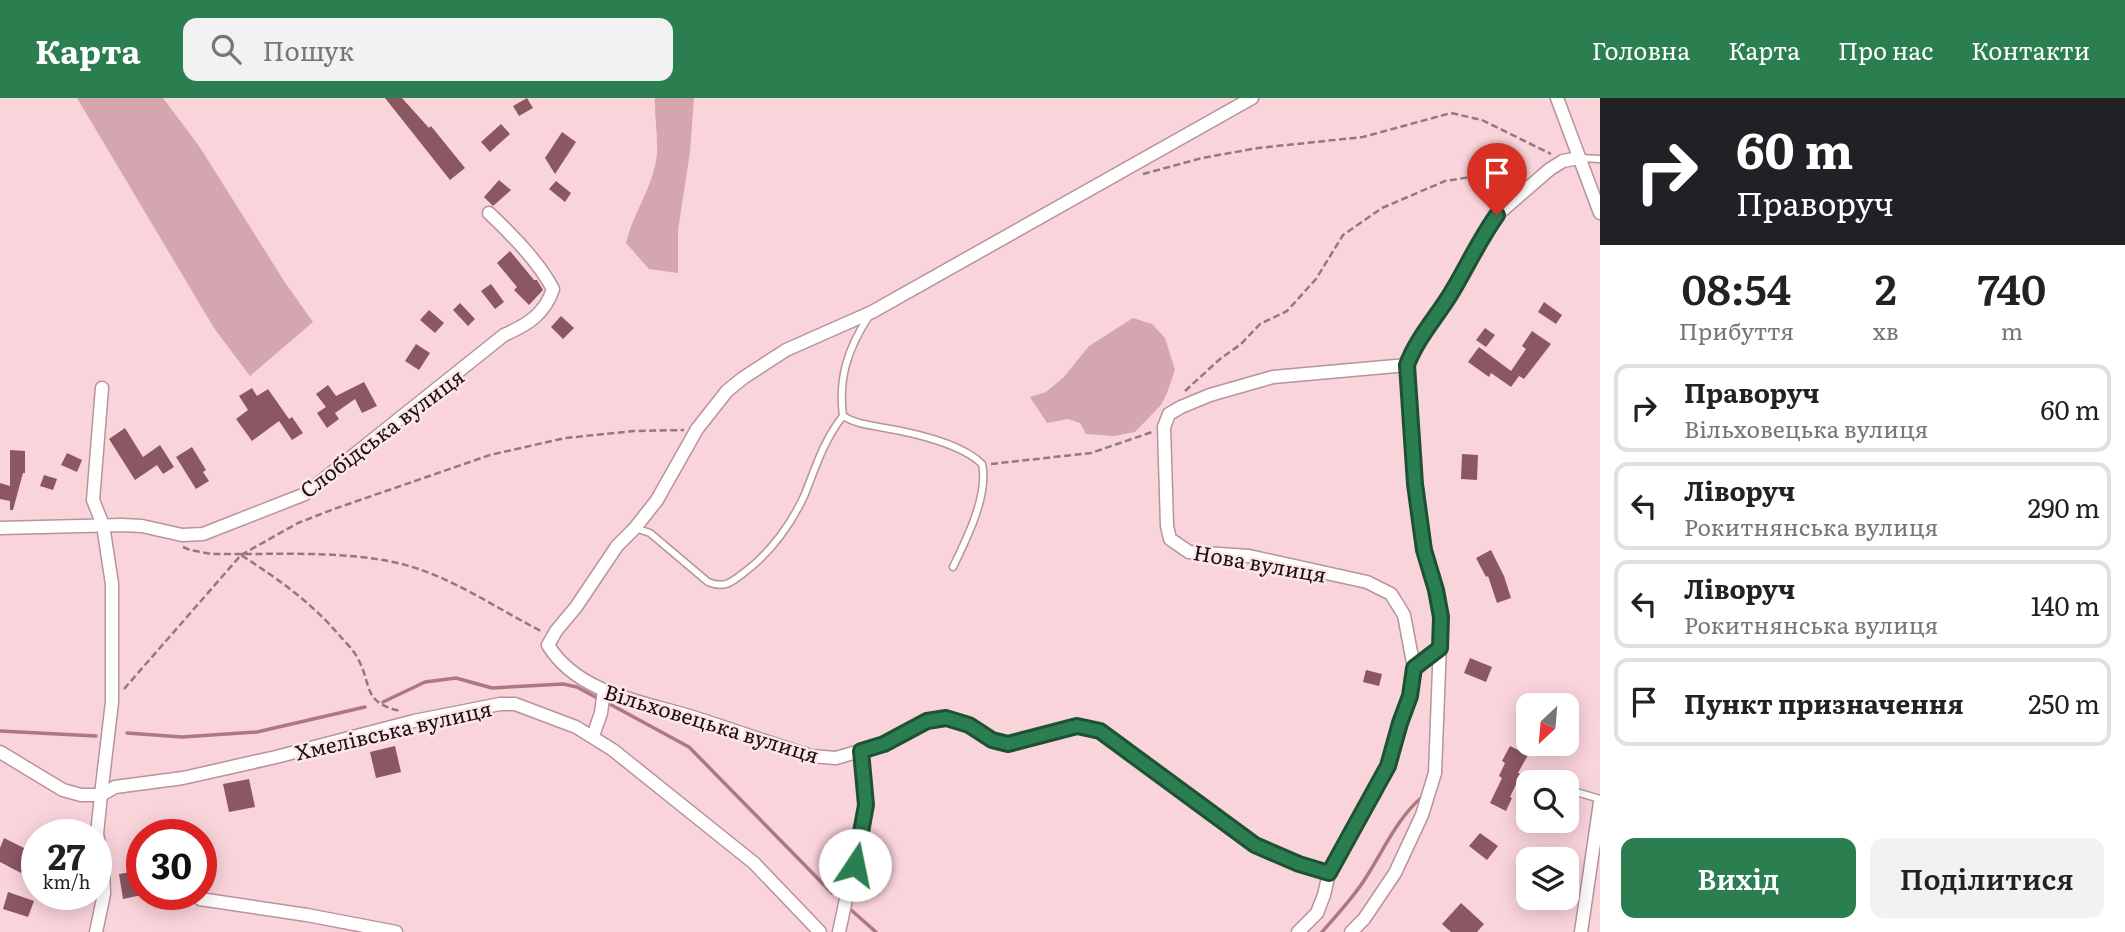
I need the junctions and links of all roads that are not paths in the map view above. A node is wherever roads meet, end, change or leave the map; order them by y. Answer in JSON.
{"nodes":[{"id":1,"x":1252,"y":98,"type":"edge"},
{"id":2,"x":1557,"y":98,"type":"edge"},
{"id":3,"x":1579,"y":158,"type":"junction"},
{"id":4,"x":1600,"y":159,"type":"edge"},
{"id":5,"x":489,"y":213,"type":"dead end"},
{"id":6,"x":1600,"y":213,"type":"edge"},
{"id":7,"x":872,"y":312,"type":"junction"},
{"id":8,"x":1407,"y":365,"type":"junction"},
{"id":9,"x":102,"y":388,"type":"dead end"},
{"id":10,"x":843,"y":416,"type":"junction"},
{"id":11,"x":103,"y":525,"type":"junction"},
{"id":12,"x":0,"y":528,"type":"edge"},
{"id":13,"x":635,"y":528,"type":"junction"},
{"id":14,"x":953,"y":567,"type":"dead end"},
{"id":15,"x":1440,"y":648,"type":"junction"},
{"id":16,"x":1414,"y":668,"type":"junction"},
{"id":17,"x":604,"y":693,"type":"junction"},
{"id":18,"x":593,"y":736,"type":"junction"},
{"id":19,"x":861,"y":751,"type":"junction"},
{"id":20,"x":0,"y":752,"type":"edge"},
{"id":21,"x":101,"y":794,"type":"junction"},
{"id":22,"x":1579,"y":794,"type":"edge"},
{"id":23,"x":1600,"y":801,"type":"edge"},
{"id":24,"x":1329,"y":873,"type":"junction"},
{"id":25,"x":217,"y":902,"type":"edge"},
{"id":26,"x":96,"y":932,"type":"edge"},
{"id":27,"x":396,"y":932,"type":"edge"},
{"id":28,"x":820,"y":932,"type":"edge"},
{"id":29,"x":839,"y":932,"type":"edge"},
{"id":30,"x":1298,"y":932,"type":"edge"},
{"id":31,"x":1351,"y":932,"type":"edge"},
{"id":32,"x":1581,"y":932,"type":"edge"}],
"edges":[{"from":1,"to":7,"type":"street"},
{"from":2,"to":3,"type":"street"},
{"from":3,"to":4,"type":"lane"},
{"from":3,"to":6,"type":"street"},
{"from":3,"to":8,"type":"street"},
{"from":5,"to":11,"type":"street","name":"Слобідська вулиця"},
{"from":7,"to":10,"type":"lane"},
{"from":7,"to":13,"type":"street"},
{"from":8,"to":15,"type":"street"},
{"from":8,"to":16,"type":"street","name":"Нова вулиця"},
{"from":9,"to":11,"type":"street"},
{"from":10,"to":13,"type":"lane"},
{"from":10,"to":14,"type":"lane"},
{"from":11,"to":12,"type":"street","name":"Слобідська вулиця"},
{"from":11,"to":21,"type":"street"},
{"from":13,"to":17,"type":"street","name":"Вільховецька вулиця"},
{"from":15,"to":16,"type":"street"},
{"from":15,"to":31,"type":"street"},
{"from":16,"to":24,"type":"street"},
{"from":17,"to":18,"type":"street"},
{"from":17,"to":19,"type":"street","name":"Вільховецька вулиця"},
{"from":18,"to":21,"type":"street","name":"Хмелівська вулиця"},
{"from":18,"to":28,"type":"street","name":"Хмелівська вулиця"},
{"from":19,"to":24,"type":"street","name":"Вільховецька вулиця"},
{"from":19,"to":29,"type":"street"},
{"from":20,"to":21,"type":"street"},
{"from":21,"to":26,"type":"street"},
{"from":22,"to":23,"type":"lane"},
{"from":23,"to":32,"type":"street"},
{"from":24,"to":30,"type":"street"},
{"from":25,"to":27,"type":"street"}]}
